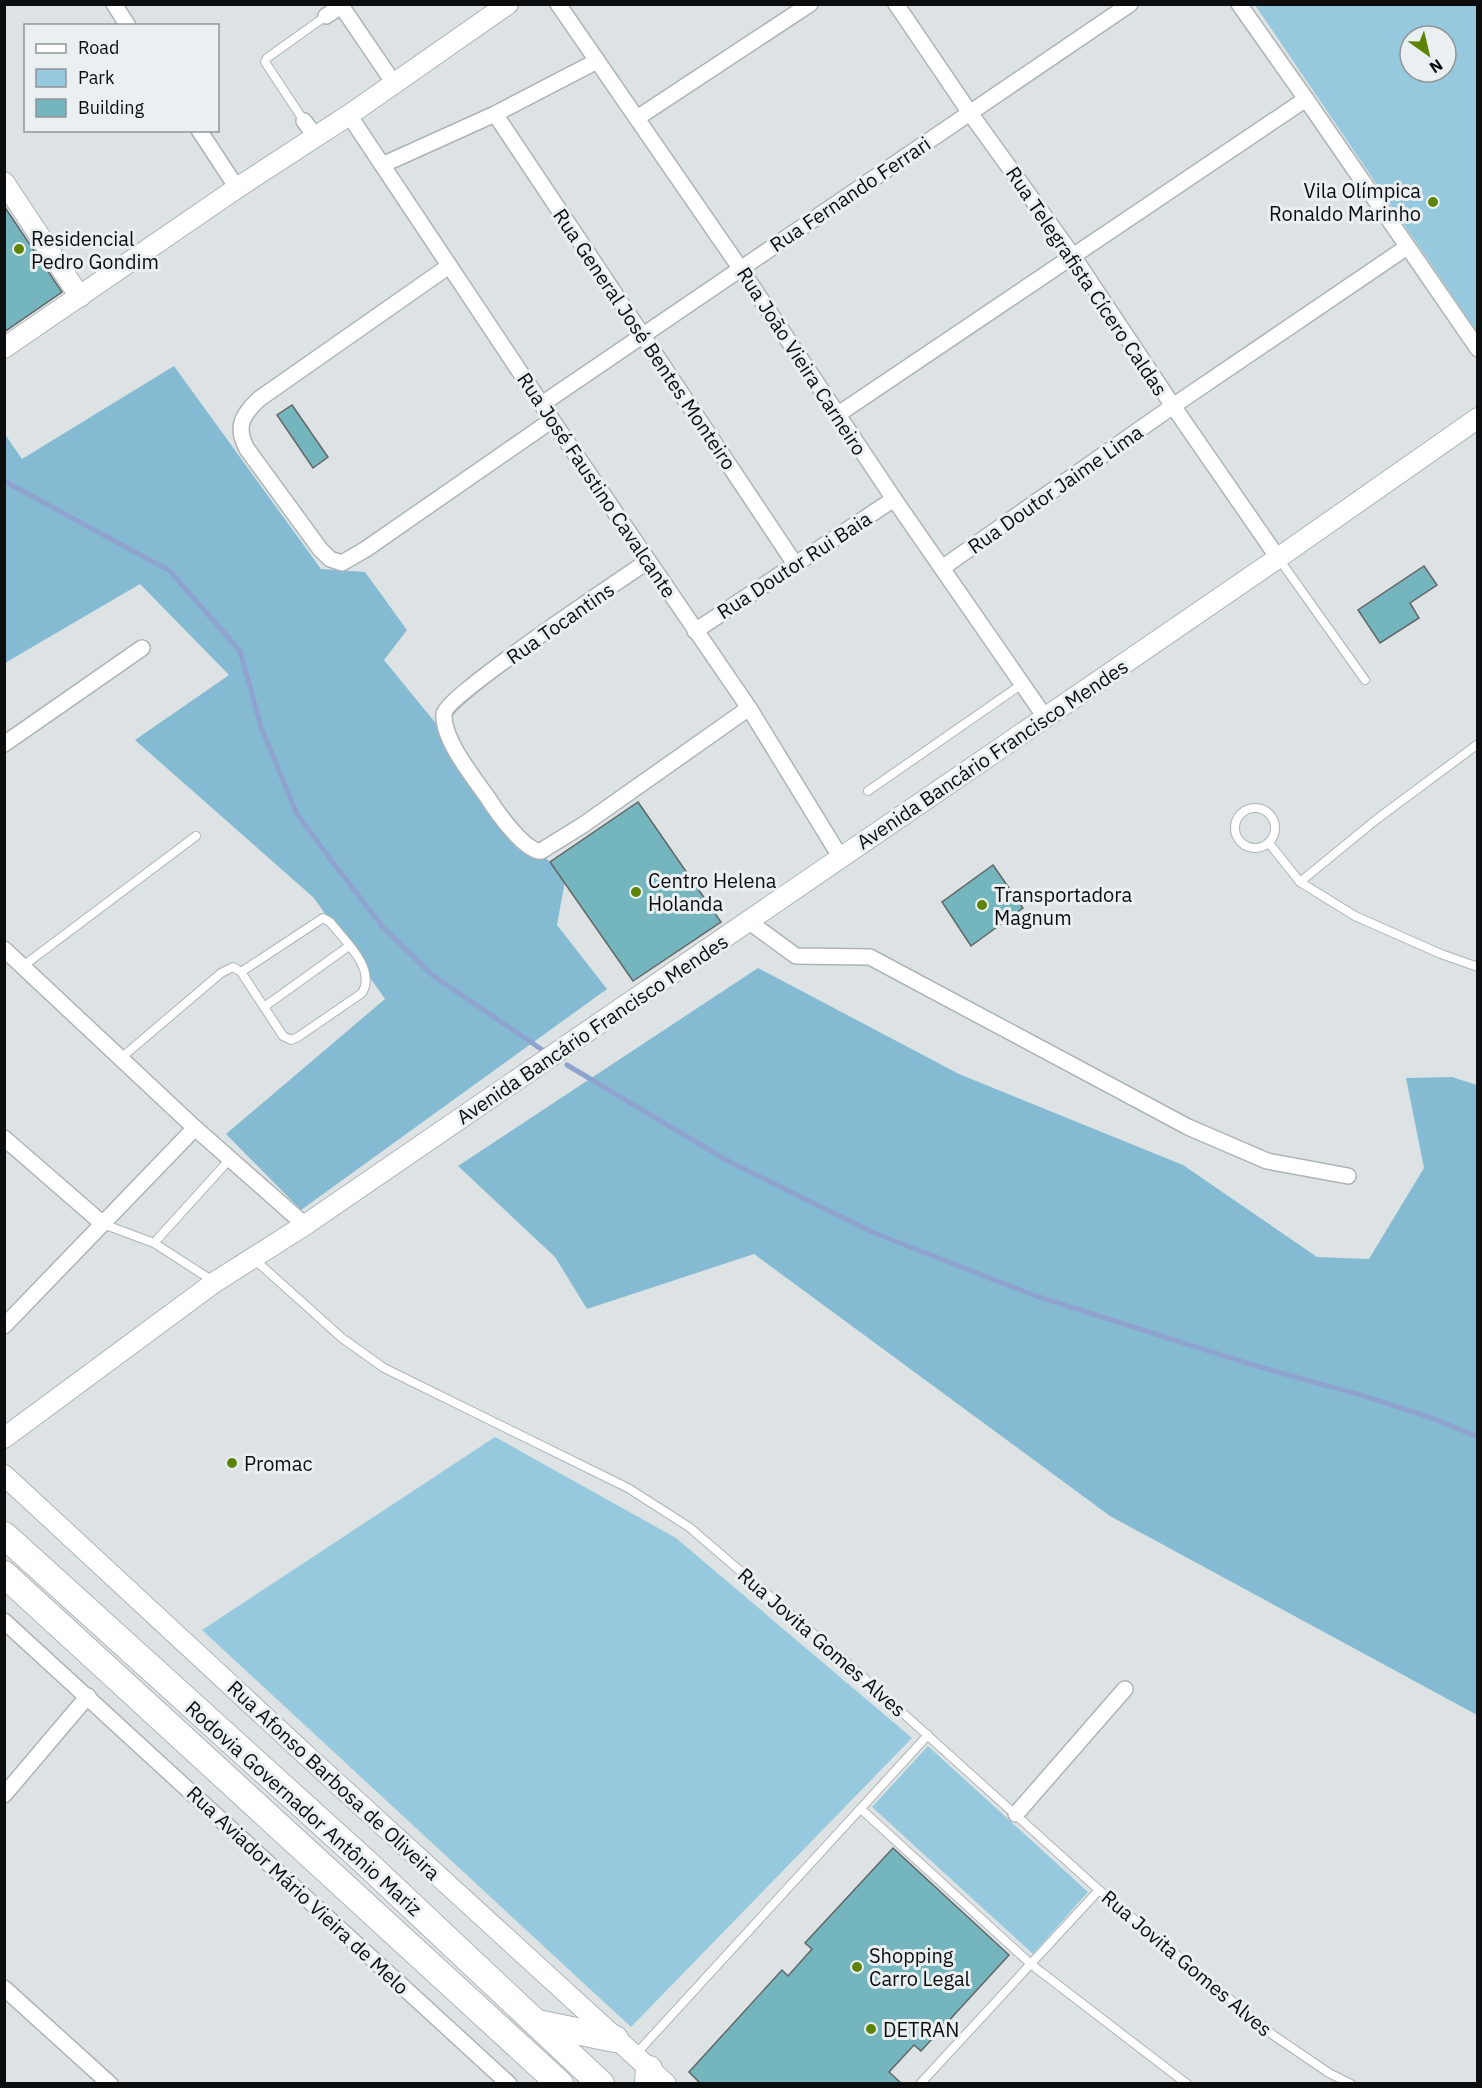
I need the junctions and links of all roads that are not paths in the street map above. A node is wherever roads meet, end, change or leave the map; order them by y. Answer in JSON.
{"nodes":[{"id":1,"x":114,"y":4,"type":"edge"},
{"id":2,"x":508,"y":4,"type":"edge"},
{"id":3,"x":558,"y":4,"type":"edge"},
{"id":4,"x":810,"y":4,"type":"edge"},
{"id":5,"x":896,"y":4,"type":"edge"},
{"id":6,"x":1130,"y":4,"type":"edge"},
{"id":7,"x":1239,"y":4,"type":"edge"},
{"id":8,"x":341,"y":5,"type":"edge"},
{"id":9,"x":326,"y":16,"type":"joint"},
{"id":10,"x":127,"y":24,"type":"edge"},
{"id":11,"x":597,"y":61,"type":"junction"},
{"id":12,"x":393,"y":82,"type":"junction"},
{"id":13,"x":1306,"y":99,"type":"junction"},
{"id":14,"x":970,"y":113,"type":"junction"},
{"id":15,"x":495,"y":114,"type":"junction"},
{"id":16,"x":349,"y":115,"type":"junction"},
{"id":17,"x":637,"y":118,"type":"junction"},
{"id":18,"x":310,"y":129,"type":"junction"},
{"id":19,"x":200,"y":132,"type":"edge"},
{"id":20,"x":382,"y":165,"type":"junction"},
{"id":21,"x":4,"y":182,"type":"edge"},
{"id":22,"x":237,"y":188,"type":"junction"},
{"id":23,"x":1407,"y":247,"type":"junction"},
{"id":24,"x":1073,"y":256,"type":"junction"},
{"id":25,"x":449,"y":266,"type":"junction"},
{"id":26,"x":740,"y":268,"type":"junction"},
{"id":27,"x":81,"y":297,"type":"junction"},
{"id":28,"x":642,"y":335,"type":"junction"},
{"id":29,"x":4,"y":348,"type":"edge"},
{"id":30,"x":1478,"y":349,"type":"edge"},
{"id":31,"x":542,"y":404,"type":"junction"},
{"id":32,"x":1173,"y":406,"type":"junction"},
{"id":33,"x":837,"y":415,"type":"junction"},
{"id":34,"x":1478,"y":418,"type":"edge"},
{"id":35,"x":552,"y":420,"type":"junction"},
{"id":36,"x":894,"y":499,"type":"junction"},
{"id":37,"x":1278,"y":558,"type":"junction"},
{"id":38,"x":648,"y":561,"type":"junction"},
{"id":39,"x":795,"y":564,"type":"junction"},
{"id":40,"x":942,"y":568,"type":"junction"},
{"id":41,"x":695,"y":631,"type":"junction"},
{"id":42,"x":142,"y":648,"type":"dead end"},
{"id":43,"x":1365,"y":680,"type":"dead end"},
{"id":44,"x":1022,"y":684,"type":"junction"},
{"id":45,"x":749,"y":708,"type":"junction"},
{"id":46,"x":1046,"y":717,"type":"junction"},
{"id":47,"x":4,"y":744,"type":"edge"},
{"id":48,"x":1477,"y":745,"type":"edge"},
{"id":49,"x":868,"y":791,"type":"dead end"},
{"id":50,"x":196,"y":836,"type":"dead end"},
{"id":51,"x":1269,"y":843,"type":"junction"},
{"id":52,"x":841,"y":858,"type":"junction"},
{"id":53,"x":1300,"y":882,"type":"junction"},
{"id":54,"x":748,"y":921,"type":"junction"},
{"id":55,"x":349,"y":946,"type":"junction"},
{"id":56,"x":4,"y":949,"type":"edge"},
{"id":57,"x":22,"y":966,"type":"junction"},
{"id":58,"x":1478,"y":966,"type":"edge"},
{"id":59,"x":241,"y":972,"type":"junction"},
{"id":60,"x":264,"y":1008,"type":"junction"},
{"id":61,"x":121,"y":1058,"type":"junction"},
{"id":62,"x":195,"y":1128,"type":"junction"},
{"id":63,"x":4,"y":1138,"type":"edge"},
{"id":64,"x":230,"y":1159,"type":"junction"},
{"id":65,"x":1348,"y":1176,"type":"dead end"},
{"id":66,"x":103,"y":1224,"type":"junction"},
{"id":67,"x":305,"y":1225,"type":"junction"},
{"id":68,"x":154,"y":1243,"type":"junction"},
{"id":69,"x":254,"y":1259,"type":"junction"},
{"id":70,"x":215,"y":1282,"type":"junction"},
{"id":71,"x":4,"y":1326,"type":"edge"},
{"id":72,"x":4,"y":1438,"type":"edge"},
{"id":73,"x":4,"y":1474,"type":"edge"},
{"id":74,"x":4,"y":1535,"type":"edge"},
{"id":75,"x":4,"y":1574,"type":"edge"},
{"id":76,"x":4,"y":1621,"type":"edge"},
{"id":77,"x":1125,"y":1689,"type":"dead end"},
{"id":78,"x":88,"y":1696,"type":"junction"},
{"id":79,"x":928,"y":1735,"type":"junction"},
{"id":80,"x":4,"y":1795,"type":"edge"},
{"id":81,"x":861,"y":1809,"type":"junction"},
{"id":82,"x":1016,"y":1814,"type":"junction"},
{"id":83,"x":1099,"y":1890,"type":"junction"},
{"id":84,"x":1032,"y":1965,"type":"junction"},
{"id":85,"x":6,"y":1991,"type":"edge"},
{"id":86,"x":537,"y":2023,"type":"junction"},
{"id":87,"x":615,"y":2039,"type":"junction"},
{"id":88,"x":649,"y":2073,"type":"edge"},
{"id":89,"x":102,"y":2081,"type":"edge"},
{"id":90,"x":509,"y":2084,"type":"edge"},
{"id":91,"x":560,"y":2084,"type":"edge"},
{"id":92,"x":601,"y":2084,"type":"edge"},
{"id":93,"x":920,"y":2084,"type":"edge"},
{"id":94,"x":1187,"y":2084,"type":"edge"},
{"id":95,"x":1351,"y":2084,"type":"edge"}],
"edges":[{"from":1,"to":10,"type":"street"},
{"from":2,"to":12,"type":"street"},
{"from":3,"to":11,"type":"street","name":"Rua João Vieira Carneiro"},
{"from":4,"to":17,"type":"street"},
{"from":5,"to":14,"type":"street","name":"Rua Telegrafista Cícero Caldas"},
{"from":6,"to":14,"type":"street","name":"Rua Fernando Ferrari"},
{"from":7,"to":13,"type":"street"},
{"from":8,"to":9,"type":"street"},
{"from":8,"to":12,"type":"street"},
{"from":9,"to":18,"type":"lane"},
{"from":11,"to":15,"type":"street"},
{"from":11,"to":17,"type":"street","name":"Rua João Vieira Carneiro"},
{"from":12,"to":16,"type":"street"},
{"from":13,"to":23,"type":"street"},
{"from":13,"to":24,"type":"street"},
{"from":14,"to":24,"type":"street","name":"Rua Telegrafista Cícero Caldas"},
{"from":14,"to":26,"type":"street","name":"Rua Fernando Ferrari"},
{"from":15,"to":20,"type":"street"},
{"from":15,"to":28,"type":"street","name":"Rua General José Bentes Monteiro"},
{"from":16,"to":18,"type":"street"},
{"from":16,"to":20,"type":"street","name":"Rua José Faustino Cavalcante"},
{"from":17,"to":26,"type":"street","name":"Rua João Vieira Carneiro"},
{"from":18,"to":22,"type":"street"},
{"from":19,"to":22,"type":"street"},
{"from":20,"to":25,"type":"street","name":"Rua José Faustino Cavalcante"},
{"from":21,"to":27,"type":"street"},
{"from":22,"to":27,"type":"street"},
{"from":23,"to":30,"type":"street"},
{"from":23,"to":32,"type":"street","name":"Rua Doutor Jaime Lima"},
{"from":24,"to":32,"type":"street","name":"Rua Telegrafista Cícero Caldas"},
{"from":24,"to":33,"type":"street"},
{"from":25,"to":31,"type":"street","name":"Rua José Faustino Cavalcante"},
{"from":25,"to":35,"type":"street"},
{"from":26,"to":28,"type":"street","name":"Rua Fernando Ferrari"},
{"from":26,"to":33,"type":"street","name":"Rua João Vieira Carneiro"},
{"from":27,"to":29,"type":"street"},
{"from":28,"to":31,"type":"street","name":"Rua Fernando Ferrari"},
{"from":28,"to":39,"type":"street","name":"Rua General José Bentes Monteiro"},
{"from":31,"to":35,"type":"street","name":"Rua José Faustino Cavalcante"},
{"from":32,"to":37,"type":"street","name":"Rua Telegrafista Cícero Caldas"},
{"from":32,"to":40,"type":"street","name":"Rua Doutor Jaime Lima"},
{"from":33,"to":36,"type":"street","name":"Rua João Vieira Carneiro"},
{"from":34,"to":37,"type":"street","name":"Avenida Bancário Francisco Mendes"},
{"from":35,"to":38,"type":"street","name":"Rua José Faustino Cavalcante"},
{"from":36,"to":39,"type":"street","name":"Rua Doutor Rui Baia"},
{"from":36,"to":40,"type":"street","name":"Rua João Vieira Carneiro"},
{"from":37,"to":43,"type":"lane"},
{"from":37,"to":46,"type":"street","name":"Avenida Bancário Francisco Mendes"},
{"from":38,"to":41,"type":"street","name":"Rua José Faustino Cavalcante"},
{"from":38,"to":45,"type":"street","name":"Rua Tocantins"},
{"from":39,"to":41,"type":"street","name":"Rua Doutor Rui Baia"},
{"from":40,"to":44,"type":"street","name":"Rua João Vieira Carneiro"},
{"from":41,"to":45,"type":"street","name":"Rua José Faustino Cavalcante"},
{"from":42,"to":47,"type":"street"},
{"from":44,"to":46,"type":"street","name":"Rua João Vieira Carneiro"},
{"from":44,"to":49,"type":"lane"},
{"from":45,"to":52,"type":"street","name":"Rua José Faustino Cavalcante"},
{"from":46,"to":52,"type":"street","name":"Avenida Bancário Francisco Mendes"},
{"from":48,"to":53,"type":"lane"},
{"from":50,"to":57,"type":"lane"},
{"from":51,"to":51,"type":"lane"},
{"from":51,"to":53,"type":"lane"},
{"from":52,"to":54,"type":"street","name":"Avenida Bancário Francisco Mendes"},
{"from":53,"to":58,"type":"lane"},
{"from":54,"to":65,"type":"street"},
{"from":54,"to":67,"type":"street","name":"Avenida Bancário Francisco Mendes"},
{"from":55,"to":59,"type":"lane"},
{"from":55,"to":60,"type":"lane"},
{"from":55,"to":60,"type":"lane"},
{"from":56,"to":57,"type":"street"},
{"from":57,"to":61,"type":"street"},
{"from":59,"to":60,"type":"lane"},
{"from":59,"to":61,"type":"lane"},
{"from":61,"to":62,"type":"street"},
{"from":62,"to":64,"type":"street"},
{"from":62,"to":66,"type":"street"},
{"from":63,"to":66,"type":"street"},
{"from":64,"to":67,"type":"street"},
{"from":64,"to":68,"type":"lane"},
{"from":66,"to":68,"type":"lane"},
{"from":66,"to":71,"type":"street"},
{"from":67,"to":69,"type":"street","name":"Avenida Bancário Francisco Mendes"},
{"from":68,"to":70,"type":"lane"},
{"from":69,"to":70,"type":"street","name":"Avenida Bancário Francisco Mendes"},
{"from":69,"to":79,"type":"lane","name":"Rua Jovita Gomes Alves"},
{"from":70,"to":72,"type":"street","name":"Avenida Bancário Francisco Mendes"},
{"from":73,"to":87,"type":"street","name":"Rua Afonso Barbosa de Oliveira"},
{"from":74,"to":86,"type":"highway","name":"Rodovia Governador Antônio Mariz"},
{"from":75,"to":91,"type":"highway","name":"Rodovia Governador Antônio Mariz"},
{"from":76,"to":78,"type":"street","name":"Rua Aviador Mário Vieira de Melo"},
{"from":77,"to":82,"type":"street"},
{"from":78,"to":80,"type":"street"},
{"from":78,"to":90,"type":"street","name":"Rua Aviador Mário Vieira de Melo"},
{"from":79,"to":81,"type":"lane"},
{"from":79,"to":82,"type":"lane","name":"Rua Jovita Gomes Alves"},
{"from":81,"to":84,"type":"lane"},
{"from":81,"to":88,"type":"lane"},
{"from":82,"to":83,"type":"lane","name":"Rua Jovita Gomes Alves"},
{"from":83,"to":84,"type":"lane"},
{"from":83,"to":95,"type":"lane","name":"Rua Jovita Gomes Alves"},
{"from":84,"to":93,"type":"lane"},
{"from":84,"to":94,"type":"lane"},
{"from":85,"to":89,"type":"street"},
{"from":86,"to":87,"type":"highway"},
{"from":86,"to":92,"type":"highway","name":"Rodovia Governador Antônio Mariz"},
{"from":87,"to":88,"type":"street","name":"Rua Afonso Barbosa de Oliveira"}]}
